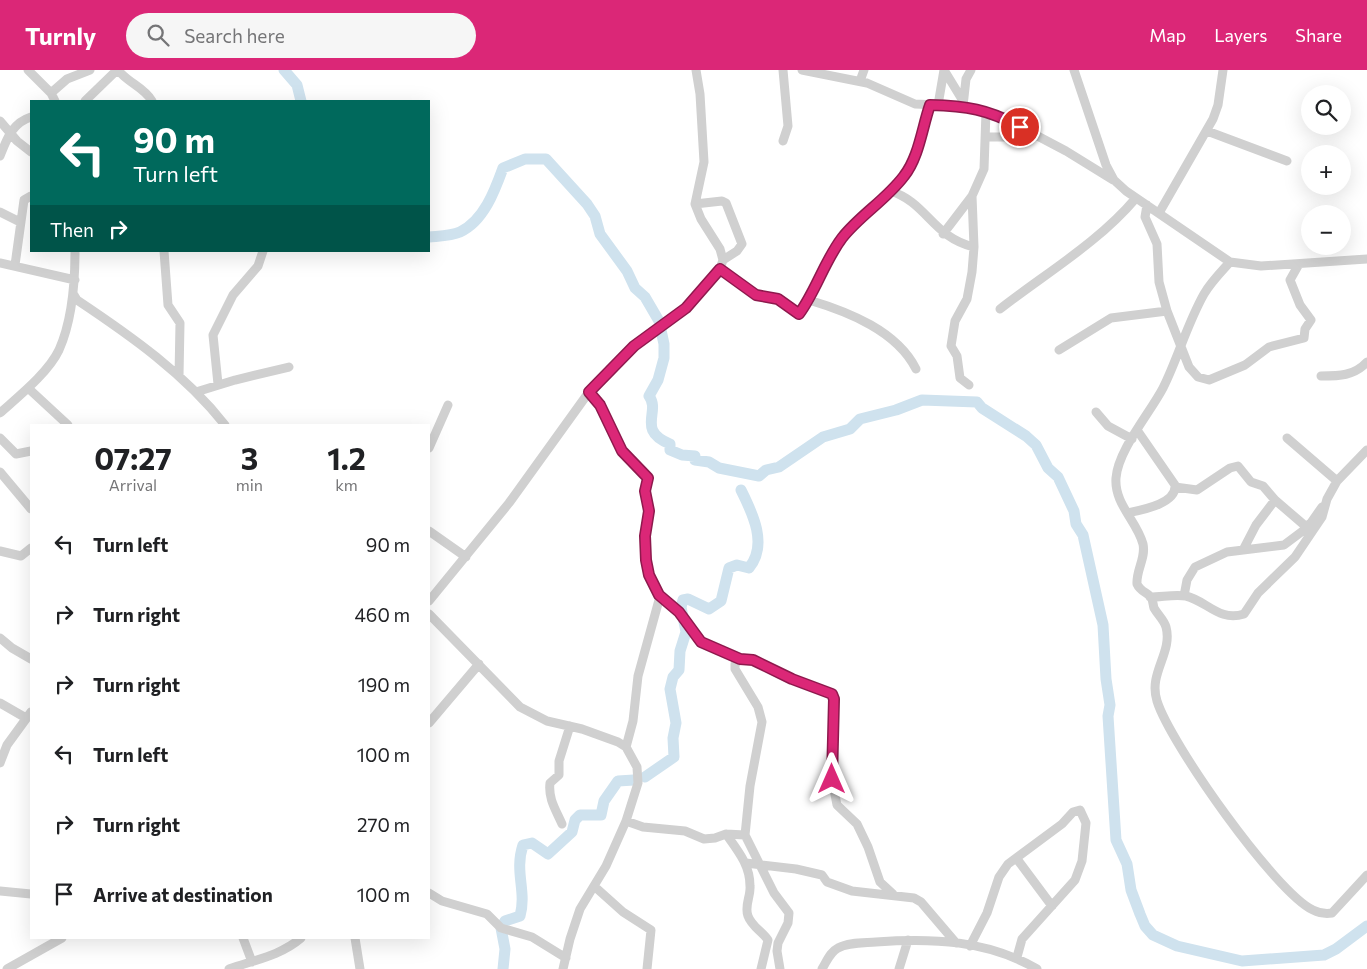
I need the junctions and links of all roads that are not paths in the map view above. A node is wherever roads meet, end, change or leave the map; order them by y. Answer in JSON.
{"nodes":[{"id":1,"x":28,"y":70,"type":"edge"},
{"id":2,"x":90,"y":70,"type":"edge"},
{"id":3,"x":118,"y":70,"type":"edge"},
{"id":4,"x":696,"y":70,"type":"edge"},
{"id":5,"x":783,"y":70,"type":"edge"},
{"id":6,"x":802,"y":70,"type":"edge"},
{"id":7,"x":864,"y":70,"type":"edge"},
{"id":8,"x":944,"y":70,"type":"edge"},
{"id":9,"x":971,"y":70,"type":"edge"},
{"id":10,"x":1074,"y":70,"type":"edge"},
{"id":11,"x":1223,"y":70,"type":"edge"},
{"id":12,"x":860,"y":81,"type":"junction"},
{"id":13,"x":53,"y":97,"type":"edge"},
{"id":14,"x":86,"y":100,"type":"edge"},
{"id":15,"x":151,"y":100,"type":"edge"},
{"id":16,"x":963,"y":103,"type":"junction"},
{"id":17,"x":934,"y":105,"type":"junction"},
{"id":18,"x":986,"y":112,"type":"junction"},
{"id":19,"x":30,"y":118,"type":"edge"},
{"id":20,"x":0,"y":121,"type":"edge"},
{"id":21,"x":1020,"y":127,"type":"junction"},
{"id":22,"x":1206,"y":131,"type":"junction"},
{"id":23,"x":10,"y":133,"type":"junction"},
{"id":24,"x":986,"y":137,"type":"junction"},
{"id":25,"x":784,"y":141,"type":"dead end"},
{"id":26,"x":30,"y":151,"type":"edge"},
{"id":27,"x":0,"y":156,"type":"edge"},
{"id":28,"x":1287,"y":162,"type":"dead end"},
{"id":29,"x":1114,"y":180,"type":"junction"},
{"id":30,"x":890,"y":191,"type":"junction"},
{"id":31,"x":972,"y":196,"type":"junction"},
{"id":32,"x":30,"y":197,"type":"edge"},
{"id":33,"x":1136,"y":198,"type":"junction"},
{"id":34,"x":695,"y":204,"type":"junction"},
{"id":35,"x":1147,"y":205,"type":"junction"},
{"id":36,"x":0,"y":212,"type":"edge"},
{"id":37,"x":1159,"y":213,"type":"junction"},
{"id":38,"x":20,"y":222,"type":"junction"},
{"id":39,"x":943,"y":234,"type":"junction"},
{"id":40,"x":974,"y":247,"type":"junction"},
{"id":41,"x":75,"y":252,"type":"edge"},
{"id":42,"x":164,"y":252,"type":"edge"},
{"id":43,"x":263,"y":252,"type":"edge"},
{"id":44,"x":1367,"y":259,"type":"edge"},
{"id":45,"x":1230,"y":262,"type":"junction"},
{"id":46,"x":0,"y":263,"type":"edge"},
{"id":47,"x":1299,"y":264,"type":"junction"},
{"id":48,"x":15,"y":265,"type":"junction"},
{"id":49,"x":721,"y":265,"type":"junction"},
{"id":50,"x":75,"y":280,"type":"junction"},
{"id":51,"x":74,"y":295,"type":"junction"},
{"id":52,"x":809,"y":300,"type":"junction"},
{"id":53,"x":86,"y":306,"type":"junction"},
{"id":54,"x":70,"y":307,"type":"junction"},
{"id":55,"x":1000,"y":309,"type":"dead end"},
{"id":56,"x":1167,"y":310,"type":"junction"},
{"id":57,"x":1182,"y":344,"type":"junction"},
{"id":58,"x":1060,"y":350,"type":"dead end"},
{"id":59,"x":1367,"y":362,"type":"edge"},
{"id":60,"x":289,"y":367,"type":"dead end"},
{"id":61,"x":916,"y":369,"type":"dead end"},
{"id":62,"x":179,"y":376,"type":"junction"},
{"id":63,"x":1321,"y":376,"type":"dead end"},
{"id":64,"x":218,"y":384,"type":"junction"},
{"id":65,"x":969,"y":385,"type":"dead end"},
{"id":66,"x":28,"y":388,"type":"junction"},
{"id":67,"x":196,"y":392,"type":"junction"},
{"id":68,"x":589,"y":392,"type":"junction"},
{"id":69,"x":448,"y":405,"type":"dead end"},
{"id":70,"x":1096,"y":412,"type":"dead end"},
{"id":71,"x":0,"y":413,"type":"edge"},
{"id":72,"x":67,"y":424,"type":"edge"},
{"id":73,"x":224,"y":424,"type":"edge"},
{"id":74,"x":1137,"y":430,"type":"junction"},
{"id":75,"x":0,"y":438,"type":"edge"},
{"id":76,"x":1132,"y":438,"type":"junction"},
{"id":77,"x":1287,"y":438,"type":"dead end"},
{"id":78,"x":430,"y":446,"type":"edge"},
{"id":79,"x":1367,"y":450,"type":"edge"},
{"id":80,"x":30,"y":451,"type":"edge"},
{"id":81,"x":0,"y":472,"type":"edge"},
{"id":82,"x":1337,"y":481,"type":"junction"},
{"id":83,"x":1175,"y":487,"type":"junction"},
{"id":84,"x":1276,"y":500,"type":"junction"},
{"id":85,"x":30,"y":508,"type":"edge"},
{"id":86,"x":1127,"y":513,"type":"junction"},
{"id":87,"x":1311,"y":527,"type":"junction"},
{"id":88,"x":430,"y":532,"type":"edge"},
{"id":89,"x":30,"y":549,"type":"edge"},
{"id":90,"x":1243,"y":550,"type":"junction"},
{"id":91,"x":0,"y":551,"type":"edge"},
{"id":92,"x":466,"y":557,"type":"junction"},
{"id":93,"x":659,"y":595,"type":"junction"},
{"id":94,"x":1184,"y":596,"type":"junction"},
{"id":95,"x":1150,"y":597,"type":"junction"},
{"id":96,"x":430,"y":600,"type":"edge"},
{"id":97,"x":430,"y":615,"type":"edge"},
{"id":98,"x":0,"y":638,"type":"edge"},
{"id":99,"x":30,"y":658,"type":"edge"},
{"id":100,"x":740,"y":659,"type":"junction"},
{"id":101,"x":479,"y":664,"type":"junction"},
{"id":102,"x":0,"y":703,"type":"edge"},
{"id":103,"x":29,"y":715,"type":"edge"},
{"id":104,"x":430,"y":722,"type":"edge"},
{"id":105,"x":570,"y":726,"type":"junction"},
{"id":106,"x":626,"y":747,"type":"junction"},
{"id":107,"x":0,"y":763,"type":"edge"},
{"id":108,"x":626,"y":821,"type":"junction"},
{"id":109,"x":562,"y":824,"type":"dead end"},
{"id":110,"x":726,"y":834,"type":"junction"},
{"id":111,"x":745,"y":835,"type":"junction"},
{"id":112,"x":1018,"y":858,"type":"junction"},
{"id":113,"x":746,"y":863,"type":"junction"},
{"id":114,"x":759,"y":863,"type":"junction"},
{"id":115,"x":1367,"y":875,"type":"edge"},
{"id":116,"x":594,"y":886,"type":"junction"},
{"id":117,"x":0,"y":891,"type":"edge"},
{"id":118,"x":30,"y":894,"type":"edge"},
{"id":119,"x":430,"y":894,"type":"edge"},
{"id":120,"x":893,"y":894,"type":"junction"},
{"id":121,"x":1052,"y":906,"type":"junction"},
{"id":122,"x":60,"y":939,"type":"edge"},
{"id":123,"x":243,"y":939,"type":"edge"},
{"id":124,"x":299,"y":939,"type":"edge"},
{"id":125,"x":355,"y":939,"type":"edge"},
{"id":126,"x":908,"y":940,"type":"junction"},
{"id":127,"x":956,"y":943,"type":"junction"},
{"id":128,"x":970,"y":946,"type":"junction"},
{"id":129,"x":1017,"y":957,"type":"junction"},
{"id":130,"x":248,"y":965,"type":"edge"},
{"id":131,"x":565,"y":966,"type":"edge"},
{"id":132,"x":7,"y":969,"type":"edge"},
{"id":133,"x":229,"y":969,"type":"edge"},
{"id":134,"x":360,"y":969,"type":"edge"},
{"id":135,"x":647,"y":969,"type":"edge"},
{"id":136,"x":761,"y":969,"type":"edge"},
{"id":137,"x":780,"y":969,"type":"edge"},
{"id":138,"x":822,"y":969,"type":"edge"},
{"id":139,"x":899,"y":969,"type":"edge"},
{"id":140,"x":1037,"y":969,"type":"edge"}],
"edges":[{"from":1,"to":13,"type":"street"},
{"from":2,"to":13,"type":"street"},
{"from":3,"to":14,"type":"street"},
{"from":3,"to":15,"type":"street"},
{"from":4,"to":34,"type":"street"},
{"from":5,"to":25,"type":"street"},
{"from":6,"to":12,"type":"street"},
{"from":7,"to":12,"type":"street"},
{"from":8,"to":16,"type":"street"},
{"from":8,"to":17,"type":"street"},
{"from":9,"to":16,"type":"street"},
{"from":10,"to":29,"type":"street"},
{"from":11,"to":22,"type":"street"},
{"from":12,"to":17,"type":"street"},
{"from":16,"to":17,"type":"street"},
{"from":16,"to":18,"type":"street"},
{"from":17,"to":30,"type":"street"},
{"from":18,"to":21,"type":"street"},
{"from":18,"to":24,"type":"street"},
{"from":19,"to":23,"type":"street"},
{"from":20,"to":23,"type":"street"},
{"from":21,"to":24,"type":"street"},
{"from":21,"to":29,"type":"street"},
{"from":22,"to":28,"type":"street"},
{"from":22,"to":37,"type":"street"},
{"from":23,"to":26,"type":"street"},
{"from":23,"to":27,"type":"street"},
{"from":24,"to":31,"type":"street"},
{"from":29,"to":33,"type":"street"},
{"from":30,"to":39,"type":"street"},
{"from":30,"to":52,"type":"street"},
{"from":31,"to":39,"type":"street"},
{"from":31,"to":40,"type":"street"},
{"from":32,"to":38,"type":"street"},
{"from":33,"to":35,"type":"street"},
{"from":33,"to":55,"type":"street"},
{"from":34,"to":49,"type":"street"},
{"from":34,"to":49,"type":"street"},
{"from":35,"to":37,"type":"street"},
{"from":35,"to":56,"type":"street"},
{"from":36,"to":38,"type":"street"},
{"from":37,"to":45,"type":"street"},
{"from":38,"to":48,"type":"street"},
{"from":39,"to":40,"type":"street"},
{"from":40,"to":65,"type":"street"},
{"from":41,"to":50,"type":"street"},
{"from":42,"to":62,"type":"street"},
{"from":43,"to":64,"type":"street"},
{"from":44,"to":47,"type":"street"},
{"from":45,"to":47,"type":"street"},
{"from":45,"to":57,"type":"street"},
{"from":46,"to":48,"type":"street"},
{"from":47,"to":57,"type":"street"},
{"from":48,"to":50,"type":"street"},
{"from":49,"to":52,"type":"street"},
{"from":49,"to":68,"type":"street"},
{"from":50,"to":51,"type":"street"},
{"from":51,"to":53,"type":"street"},
{"from":51,"to":54,"type":"street"},
{"from":52,"to":61,"type":"street"},
{"from":53,"to":54,"type":"street"},
{"from":53,"to":62,"type":"street"},
{"from":54,"to":66,"type":"street"},
{"from":56,"to":57,"type":"street"},
{"from":56,"to":58,"type":"street"},
{"from":57,"to":74,"type":"street"},
{"from":59,"to":63,"type":"street"},
{"from":60,"to":64,"type":"street"},
{"from":62,"to":67,"type":"street"},
{"from":64,"to":67,"type":"street"},
{"from":66,"to":71,"type":"street"},
{"from":66,"to":72,"type":"street"},
{"from":67,"to":73,"type":"street"},
{"from":68,"to":92,"type":"street"},
{"from":68,"to":93,"type":"street"},
{"from":69,"to":78,"type":"street"},
{"from":70,"to":76,"type":"street"},
{"from":74,"to":76,"type":"street"},
{"from":74,"to":83,"type":"street"},
{"from":75,"to":80,"type":"street"},
{"from":76,"to":86,"type":"street"},
{"from":77,"to":82,"type":"street"},
{"from":79,"to":82,"type":"street"},
{"from":81,"to":85,"type":"street"},
{"from":82,"to":87,"type":"street"},
{"from":83,"to":84,"type":"street"},
{"from":83,"to":86,"type":"street"},
{"from":84,"to":87,"type":"street"},
{"from":84,"to":90,"type":"street"},
{"from":86,"to":95,"type":"street"},
{"from":87,"to":90,"type":"street"},
{"from":87,"to":94,"type":"street"},
{"from":88,"to":92,"type":"street"},
{"from":89,"to":91,"type":"street"},
{"from":90,"to":94,"type":"street"},
{"from":92,"to":96,"type":"street"},
{"from":93,"to":100,"type":"street"},
{"from":93,"to":106,"type":"street"},
{"from":94,"to":95,"type":"street"},
{"from":95,"to":115,"type":"street"},
{"from":97,"to":101,"type":"street"},
{"from":98,"to":99,"type":"street"},
{"from":100,"to":111,"type":"street"},
{"from":100,"to":120,"type":"street"},
{"from":101,"to":104,"type":"street"},
{"from":101,"to":105,"type":"street"},
{"from":102,"to":103,"type":"street"},
{"from":103,"to":107,"type":"street"},
{"from":105,"to":106,"type":"street"},
{"from":105,"to":109,"type":"street"},
{"from":106,"to":108,"type":"street"},
{"from":108,"to":110,"type":"street"},
{"from":108,"to":116,"type":"street"},
{"from":110,"to":111,"type":"street"},
{"from":110,"to":113,"type":"street"},
{"from":111,"to":114,"type":"street"},
{"from":112,"to":121,"type":"street"},
{"from":112,"to":121,"type":"street"},
{"from":112,"to":128,"type":"street"},
{"from":113,"to":114,"type":"street"},
{"from":113,"to":136,"type":"street"},
{"from":114,"to":120,"type":"street"},
{"from":114,"to":137,"type":"street"},
{"from":116,"to":131,"type":"street"},
{"from":116,"to":135,"type":"street"},
{"from":117,"to":118,"type":"street"},
{"from":119,"to":131,"type":"street"},
{"from":120,"to":127,"type":"street"},
{"from":121,"to":129,"type":"street"},
{"from":122,"to":132,"type":"street"},
{"from":123,"to":130,"type":"street"},
{"from":124,"to":130,"type":"street"},
{"from":125,"to":134,"type":"street"},
{"from":126,"to":127,"type":"street"},
{"from":126,"to":138,"type":"street"},
{"from":126,"to":139,"type":"street"},
{"from":127,"to":128,"type":"street"},
{"from":128,"to":129,"type":"street"},
{"from":129,"to":140,"type":"street"},
{"from":130,"to":133,"type":"street"}]}
